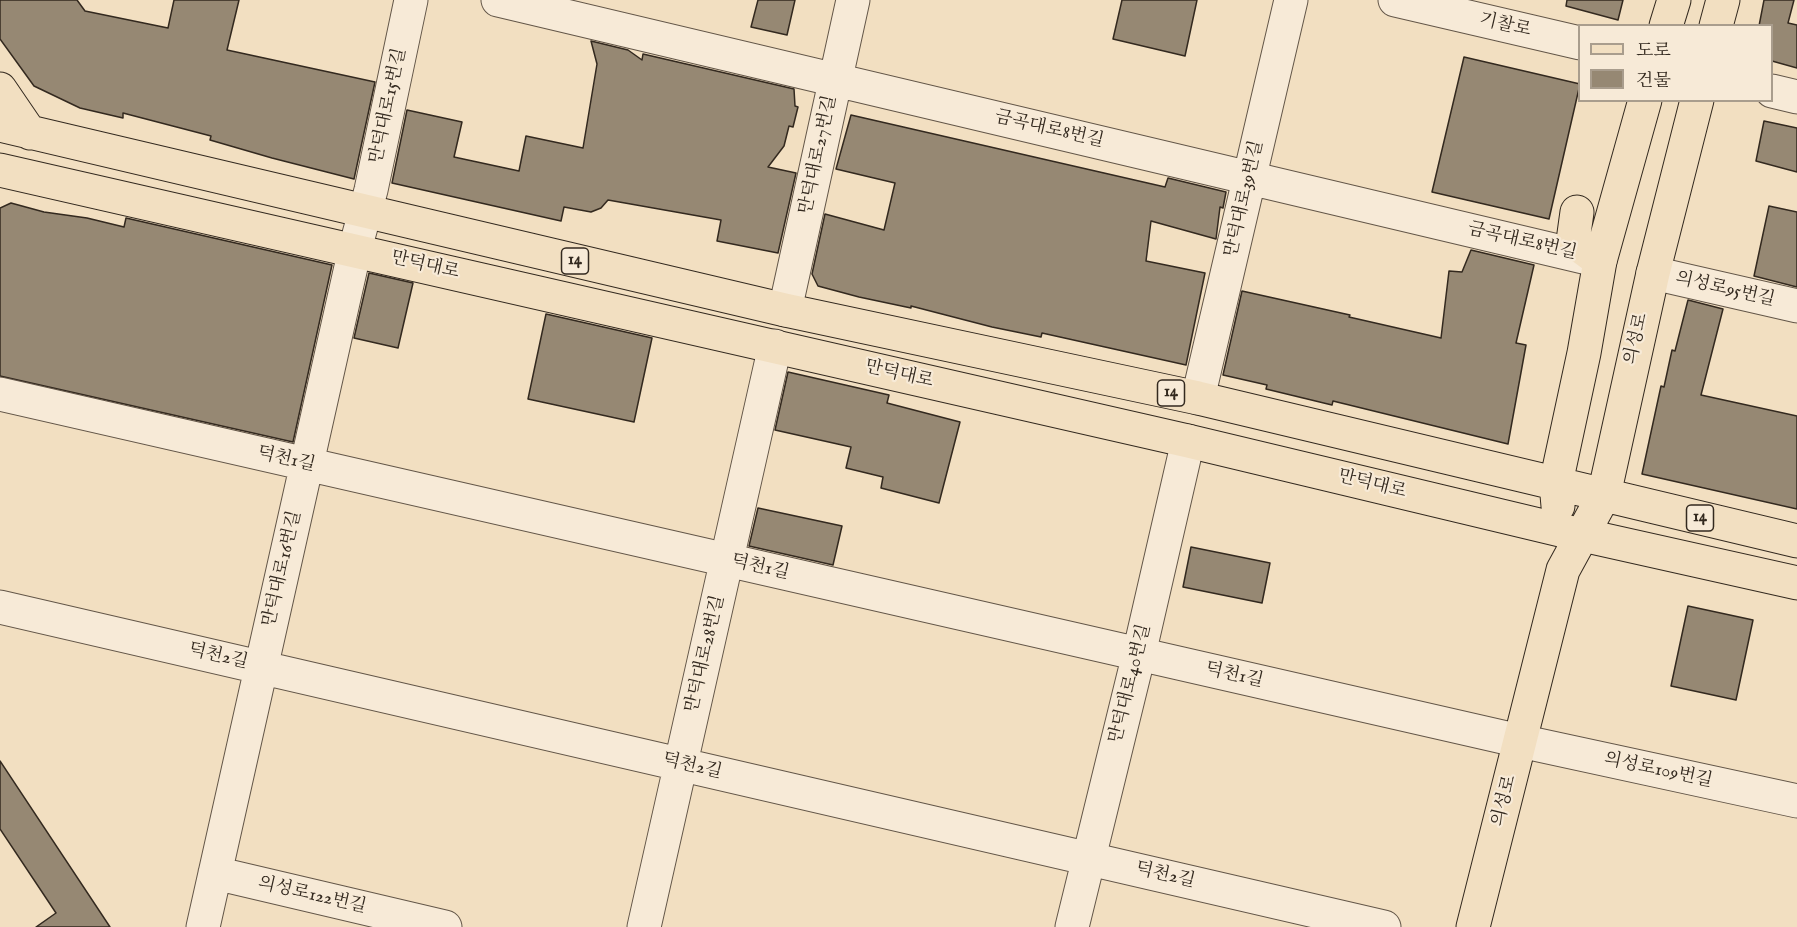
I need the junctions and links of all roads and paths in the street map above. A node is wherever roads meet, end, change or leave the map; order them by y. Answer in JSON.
{"nodes":[{"id":1,"x":411,"y":0,"type":"edge"},
{"id":2,"x":498,"y":0,"type":"edge"},
{"id":3,"x":853,"y":0,"type":"edge"},
{"id":4,"x":1291,"y":0,"type":"edge"},
{"id":5,"x":1395,"y":0,"type":"edge"},
{"id":6,"x":1674,"y":0,"type":"edge"},
{"id":7,"x":1722,"y":0,"type":"edge"},
{"id":8,"x":1667,"y":24,"type":"edge"},
{"id":9,"x":1716,"y":24,"type":"edge"},
{"id":10,"x":1578,"y":43,"type":"edge"},
{"id":11,"x":835,"y":80,"type":"junction"},
{"id":12,"x":0,"y":89,"type":"edge"},
{"id":13,"x":1773,"y":91,"type":"edge"},
{"id":14,"x":1797,"y":97,"type":"edge"},
{"id":15,"x":1644,"y":102,"type":"edge"},
{"id":16,"x":1696,"y":102,"type":"edge"},
{"id":17,"x":15,"y":129,"type":"edge"},
{"id":18,"x":7,"y":176,"type":"edge"},
{"id":19,"x":1250,"y":178,"type":"junction"},
{"id":20,"x":365,"y":211,"type":"junction"},
{"id":21,"x":1577,"y":212,"type":"dead end"},
{"id":22,"x":355,"y":249,"type":"junction"},
{"id":23,"x":1600,"y":261,"type":"junction"},
{"id":24,"x":1643,"y":284,"type":"junction"},
{"id":25,"x":1797,"y":306,"type":"edge"},
{"id":26,"x":785,"y":310,"type":"junction"},
{"id":27,"x":775,"y":346,"type":"junction"},
{"id":28,"x":1584,"y":353,"type":"junction"},
{"id":29,"x":1630,"y":368,"type":"junction"},
{"id":30,"x":0,"y":394,"type":"edge"},
{"id":31,"x":1198,"y":398,"type":"junction"},
{"id":32,"x":1188,"y":441,"type":"junction"},
{"id":33,"x":307,"y":464,"type":"junction"},
{"id":34,"x":1556,"y":483,"type":"junction"},
{"id":35,"x":1604,"y":495,"type":"junction"},
{"id":36,"x":1571,"y":532,"type":"junction"},
{"id":37,"x":1797,"y":541,"type":"edge"},
{"id":38,"x":727,"y":560,"type":"junction"},
{"id":39,"x":1797,"y":584,"type":"edge"},
{"id":40,"x":0,"y":607,"type":"edge"},
{"id":41,"x":1139,"y":654,"type":"junction"},
{"id":42,"x":261,"y":667,"type":"junction"},
{"id":43,"x":1520,"y":741,"type":"junction"},
{"id":44,"x":681,"y":765,"type":"junction"},
{"id":45,"x":1797,"y":801,"type":"edge"},
{"id":46,"x":1088,"y":858,"type":"junction"},
{"id":47,"x":215,"y":873,"type":"junction"},
{"id":48,"x":203,"y":927,"type":"edge"},
{"id":49,"x":445,"y":927,"type":"edge"},
{"id":50,"x":644,"y":927,"type":"edge"},
{"id":51,"x":1072,"y":927,"type":"edge"},
{"id":52,"x":1384,"y":927,"type":"edge"},
{"id":53,"x":1473,"y":927,"type":"edge"}],
"edges":[{"from":1,"to":20,"type":"street","name":"만덕대로15번길"},
{"from":2,"to":11,"type":"street","name":"금곡대로8번길"},
{"from":3,"to":11,"type":"street","name":"만덕대로27번길"},
{"from":4,"to":19,"type":"street","name":"만덕대로39번길"},
{"from":5,"to":10,"type":"street","name":"기찰로"},
{"from":6,"to":8,"type":"main road"},
{"from":7,"to":9,"type":"main road"},
{"from":11,"to":19,"type":"street","name":"금곡대로8번길"},
{"from":11,"to":26,"type":"street","name":"만덕대로27번길"},
{"from":12,"to":17,"type":"main road"},
{"from":13,"to":14,"type":"street"},
{"from":15,"to":23,"type":"main road","name":"의성로"},
{"from":16,"to":24,"type":"main road"},
{"from":17,"to":20,"type":"main road"},
{"from":18,"to":22,"type":"main road","name":"만덕대로"},
{"from":19,"to":23,"type":"street","name":"금곡대로8번길"},
{"from":19,"to":31,"type":"street","name":"만덕대로39번길"},
{"from":20,"to":22,"type":"street","name":"만덕대로16번길"},
{"from":20,"to":26,"type":"main road","number":"14"},
{"from":21,"to":23,"type":"main road"},
{"from":22,"to":27,"type":"main road","name":"만덕대로"},
{"from":22,"to":33,"type":"street","name":"만덕대로16번길"},
{"from":23,"to":28,"type":"main road","name":"의성로"},
{"from":24,"to":25,"type":"street","name":"의성로95번길"},
{"from":24,"to":29,"type":"main road"},
{"from":26,"to":31,"type":"main road","number":"14"},
{"from":27,"to":32,"type":"main road","name":"만덕대로"},
{"from":27,"to":38,"type":"street","name":"만덕대로28번길"},
{"from":28,"to":29,"type":"main road"},
{"from":28,"to":34,"type":"main road","name":"의성로"},
{"from":29,"to":35,"type":"main road","name":"의성로"},
{"from":30,"to":33,"type":"street","name":"덕천1길"},
{"from":31,"to":34,"type":"main road","number":"14"},
{"from":32,"to":36,"type":"main road","name":"만덕대로"},
{"from":32,"to":41,"type":"street","name":"만덕대로40번길"},
{"from":33,"to":38,"type":"street","name":"덕천1길"},
{"from":33,"to":42,"type":"street","name":"만덕대로16번길"},
{"from":34,"to":35,"type":"main road","number":"14"},
{"from":34,"to":36,"type":"main road","name":"의성로"},
{"from":35,"to":36,"type":"main road","name":"의성로"},
{"from":35,"to":37,"type":"main road","number":"14"},
{"from":36,"to":39,"type":"main road","name":"만덕대로"},
{"from":36,"to":43,"type":"main road","name":"의성로"},
{"from":38,"to":41,"type":"street","name":"덕천1길"},
{"from":38,"to":44,"type":"street","name":"만덕대로28번길"},
{"from":40,"to":42,"type":"street","name":"덕천2길"},
{"from":41,"to":43,"type":"street","name":"덕천1길"},
{"from":41,"to":46,"type":"street","name":"만덕대로40번길"},
{"from":42,"to":44,"type":"street","name":"덕천2길"},
{"from":42,"to":47,"type":"street","name":"만덕대로16번길"},
{"from":43,"to":45,"type":"street","name":"의성로109번길"},
{"from":43,"to":53,"type":"main road","name":"의성로"},
{"from":44,"to":46,"type":"street","name":"덕천2길"},
{"from":44,"to":50,"type":"street","name":"만덕대로28번길"},
{"from":46,"to":51,"type":"street","name":"만덕대로40번길"},
{"from":46,"to":52,"type":"street","name":"덕천2길"},
{"from":47,"to":48,"type":"street","name":"만덕대로16번길"},
{"from":47,"to":49,"type":"street","name":"의성로122번길"}]}
